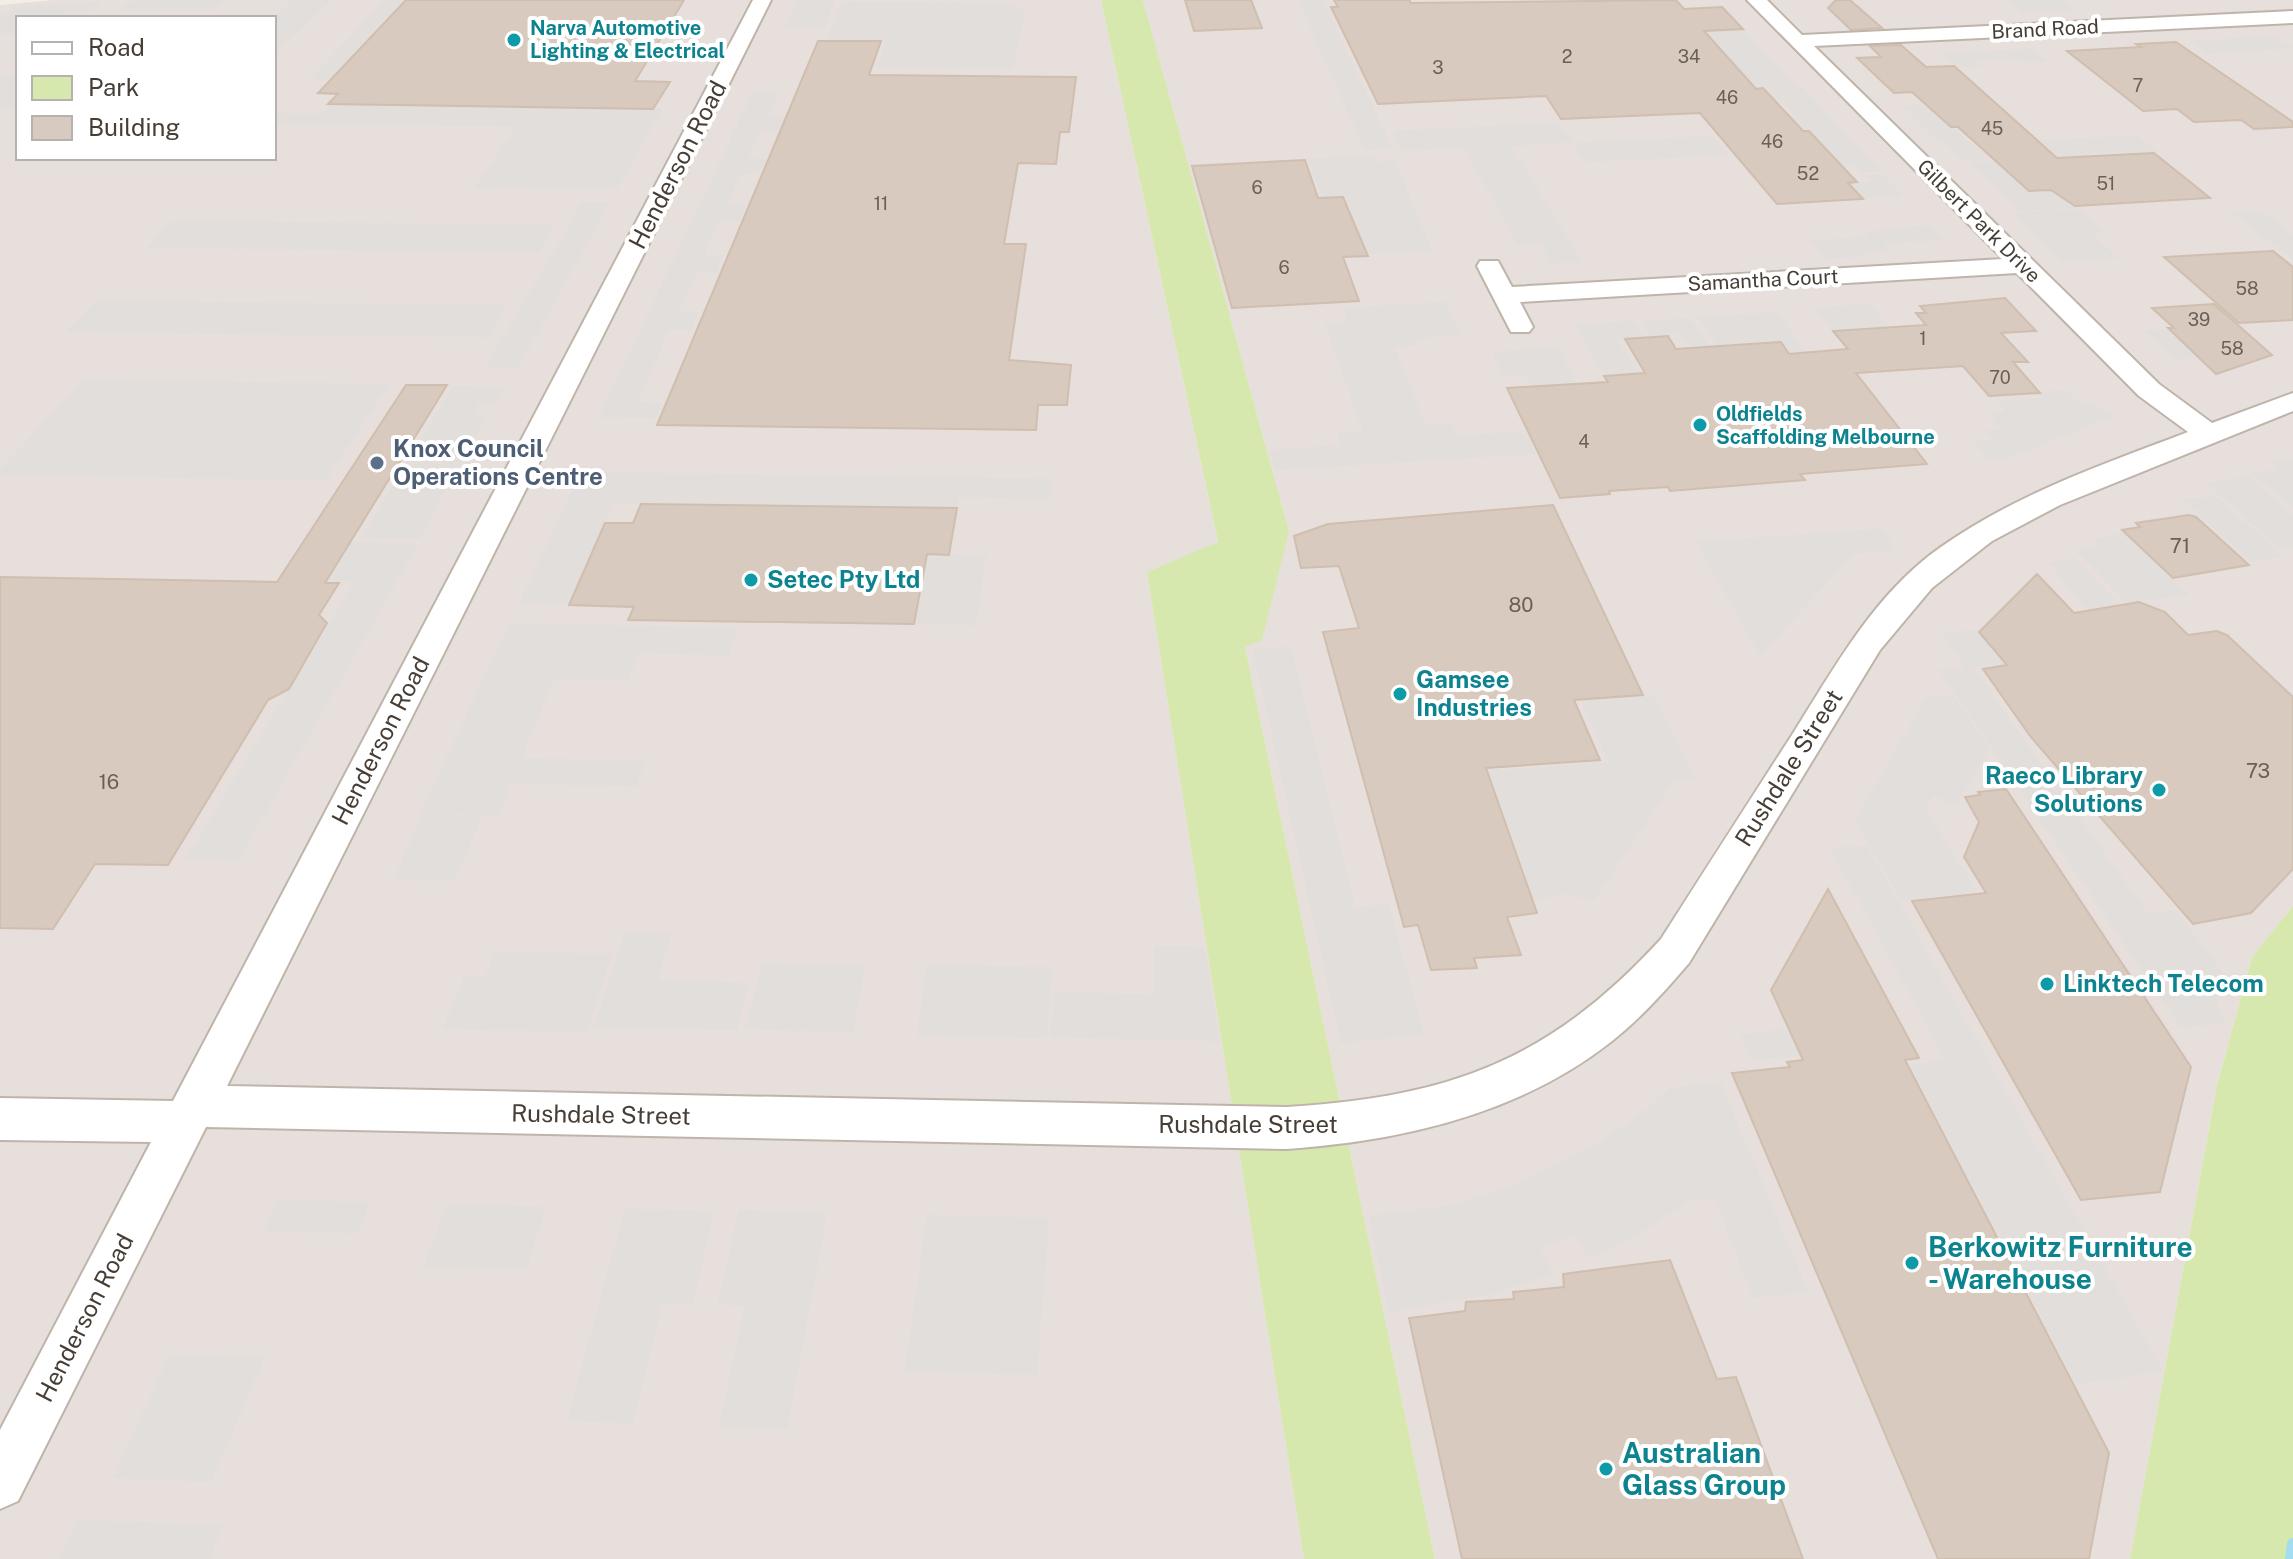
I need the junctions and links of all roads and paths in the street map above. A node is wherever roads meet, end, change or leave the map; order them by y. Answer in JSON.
{"nodes":[{"id":1,"x":762,"y":0,"type":"edge"},
{"id":2,"x":1756,"y":0,"type":"edge"},
{"id":3,"x":2265,"y":0,"type":"edge"},
{"id":4,"x":2293,"y":18,"type":"edge"},
{"id":5,"x":1798,"y":41,"type":"junction"},
{"id":6,"x":2022,"y":265,"type":"junction"},
{"id":7,"x":1489,"y":266,"type":"dead end"},
{"id":8,"x":1504,"y":295,"type":"junction"},
{"id":9,"x":1520,"y":327,"type":"dead end"},
{"id":10,"x":2293,"y":401,"type":"edge"},
{"id":11,"x":2209,"y":434,"type":"junction"},
{"id":12,"x":190,"y":1114,"type":"junction"},
{"id":13,"x":0,"y":1119,"type":"edge"},
{"id":14,"x":0,"y":1483,"type":"edge"}],
"edges":[{"from":1,"to":12,"type":"street","name":"Henderson Road"},
{"from":2,"to":5,"type":"street","name":"Gilbert Park Drive"},
{"from":3,"to":4,"type":"street"},
{"from":4,"to":5,"type":"street","name":"Brand Road"},
{"from":5,"to":6,"type":"street","name":"Gilbert Park Drive"},
{"from":6,"to":8,"type":"street","name":"Samantha Court"},
{"from":6,"to":11,"type":"street","name":"Gilbert Park Drive"},
{"from":7,"to":8,"type":"street"},
{"from":8,"to":9,"type":"street"},
{"from":10,"to":11,"type":"street","name":"Rushdale Street"},
{"from":11,"to":12,"type":"street","name":"Rushdale Street"},
{"from":12,"to":13,"type":"street","name":"Rushdale Street"},
{"from":12,"to":14,"type":"street","name":"Henderson Road"}]}
